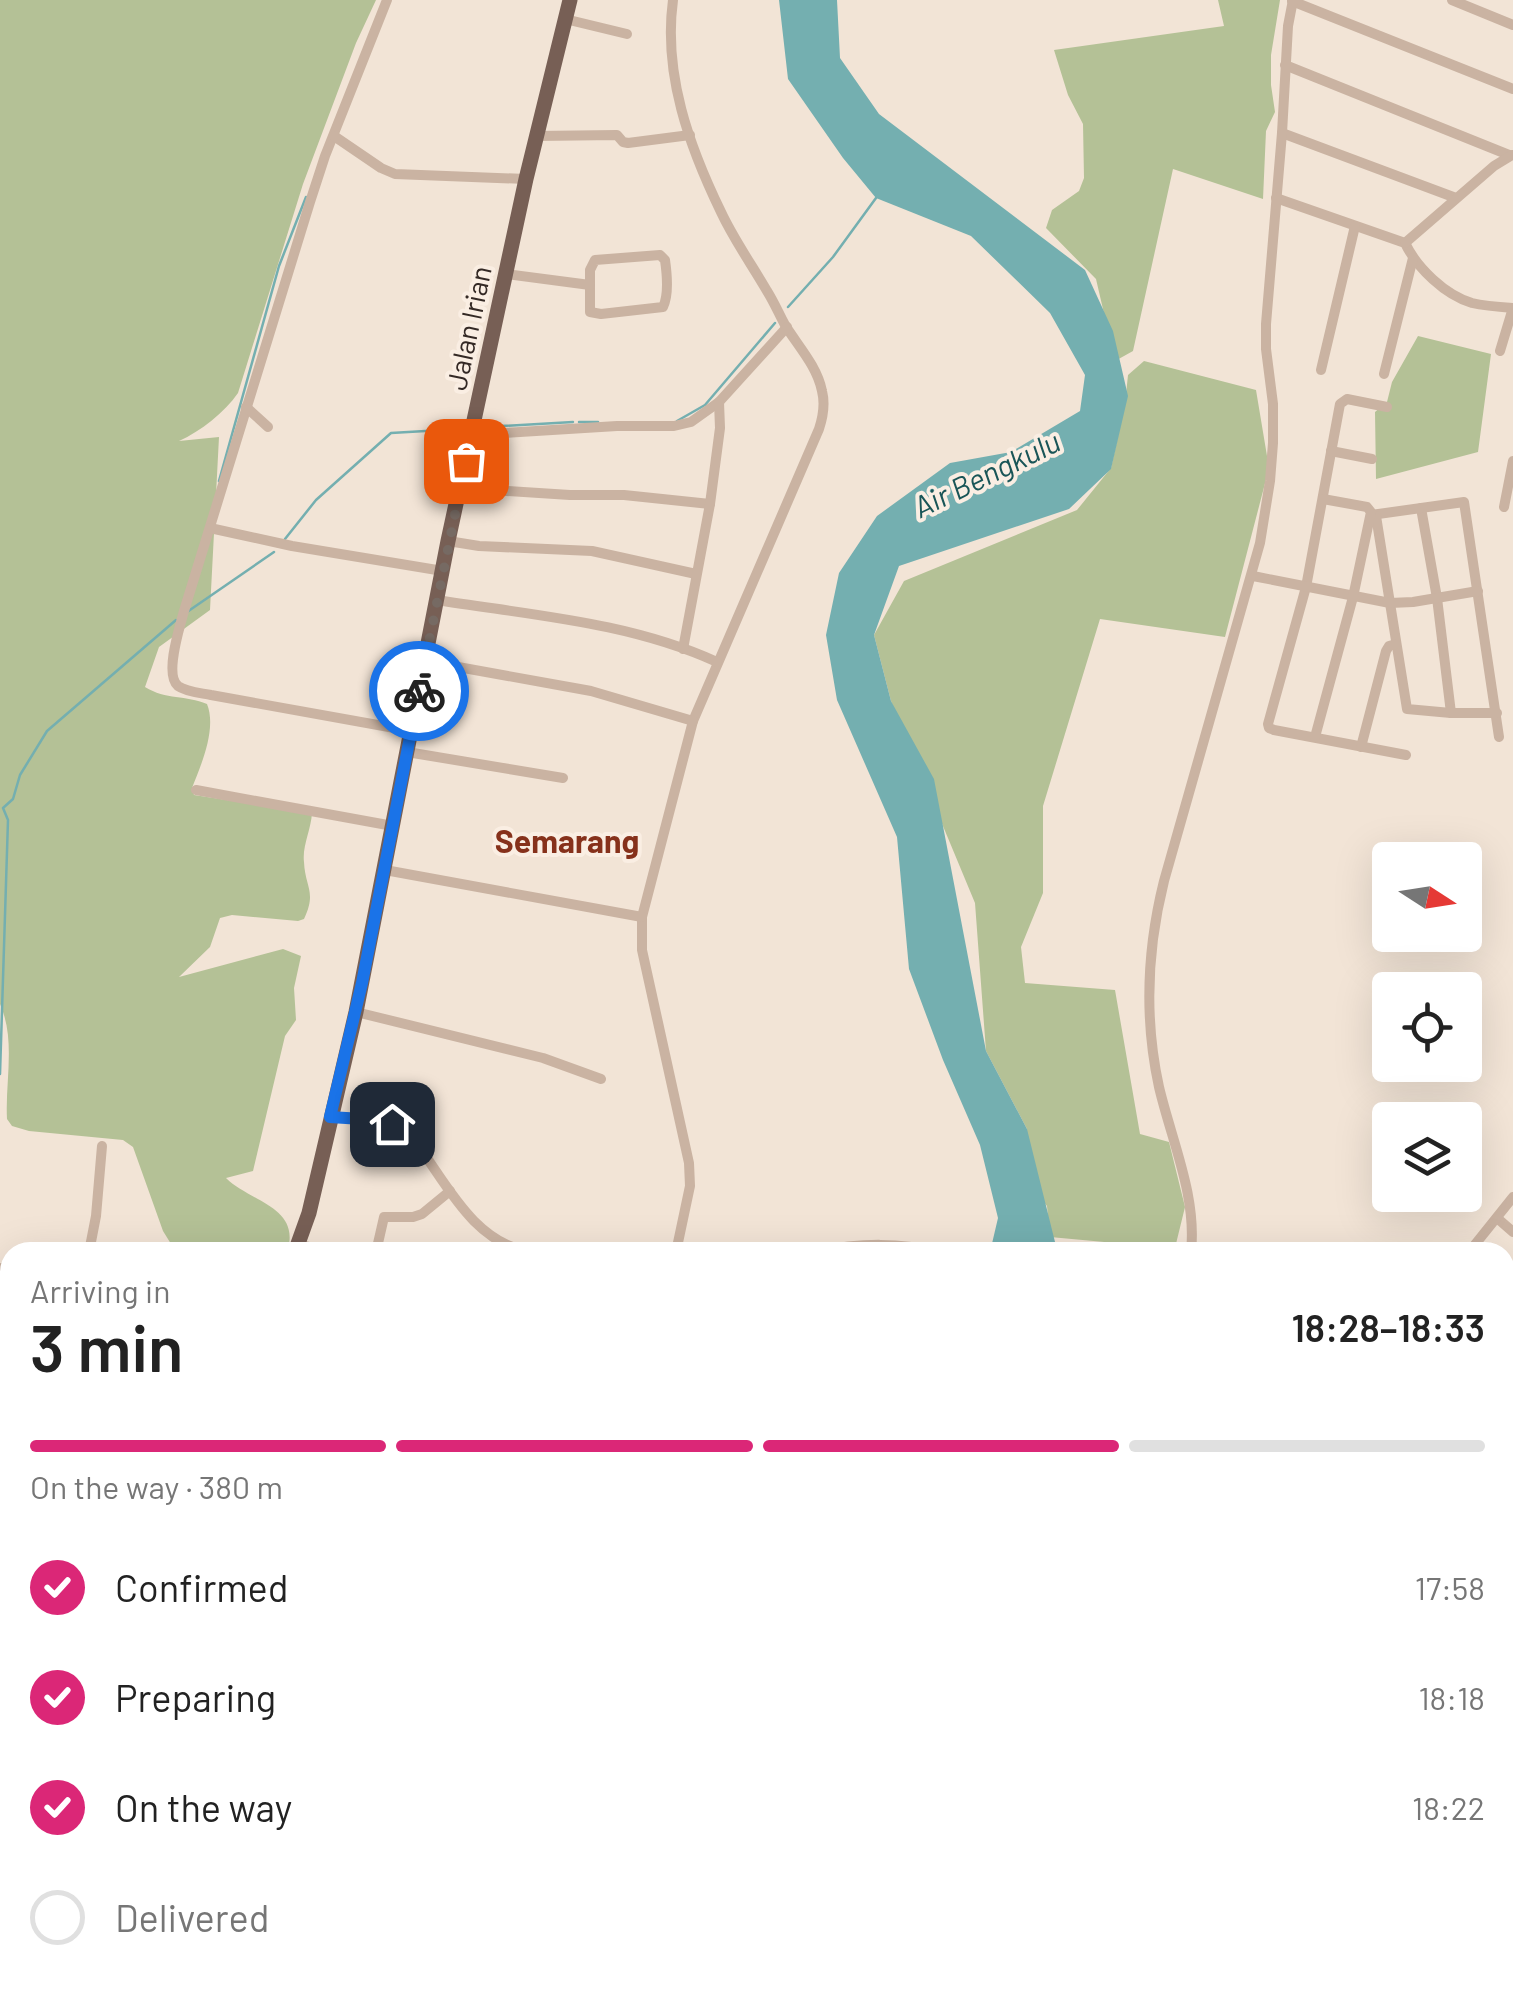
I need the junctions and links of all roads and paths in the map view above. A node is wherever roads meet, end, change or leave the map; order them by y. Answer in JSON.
{"nodes":[{"id":1,"x":387,"y":0,"type":"edge"},
{"id":2,"x":570,"y":0,"type":"edge"},
{"id":3,"x":674,"y":0,"type":"edge"},
{"id":4,"x":1452,"y":0,"type":"edge"},
{"id":5,"x":1292,"y":1,"type":"edge"},
{"id":6,"x":565,"y":19,"type":"junction"},
{"id":7,"x":1513,"y":25,"type":"edge"},
{"id":8,"x":627,"y":34,"type":"dead end"},
{"id":9,"x":1285,"y":65,"type":"junction"},
{"id":10,"x":1513,"y":89,"type":"edge"},
{"id":11,"x":1282,"y":133,"type":"junction"},
{"id":12,"x":690,"y":135,"type":"junction"},
{"id":13,"x":334,"y":136,"type":"junction"},
{"id":14,"x":536,"y":136,"type":"junction"},
{"id":15,"x":1511,"y":155,"type":"edge"},
{"id":16,"x":526,"y":178,"type":"junction"},
{"id":17,"x":1276,"y":198,"type":"junction"},
{"id":18,"x":1456,"y":198,"type":"junction"},
{"id":19,"x":1355,"y":226,"type":"junction"},
{"id":20,"x":1405,"y":244,"type":"junction"},
{"id":21,"x":1413,"y":258,"type":"junction"},
{"id":22,"x":506,"y":274,"type":"junction"},
{"id":23,"x":590,"y":285,"type":"junction"},
{"id":24,"x":1513,"y":308,"type":"edge"},
{"id":25,"x":786,"y":328,"type":"junction"},
{"id":26,"x":1500,"y":351,"type":"dead end"},
{"id":27,"x":1321,"y":370,"type":"dead end"},
{"id":28,"x":1384,"y":374,"type":"dead end"},
{"id":29,"x":719,"y":402,"type":"junction"},
{"id":30,"x":246,"y":407,"type":"junction"},
{"id":31,"x":1387,"y":407,"type":"dead end"},
{"id":32,"x":268,"y":427,"type":"dead end"},
{"id":33,"x":472,"y":435,"type":"junction"},
{"id":34,"x":1331,"y":450,"type":"junction"},
{"id":35,"x":1372,"y":458,"type":"dead end"},
{"id":36,"x":1513,"y":461,"type":"edge"},
{"id":37,"x":460,"y":488,"type":"junction"},
{"id":38,"x":1323,"y":499,"type":"junction"},
{"id":39,"x":710,"y":504,"type":"junction"},
{"id":40,"x":1504,"y":507,"type":"dead end"},
{"id":41,"x":1421,"y":508,"type":"junction"},
{"id":42,"x":1374,"y":516,"type":"junction"},
{"id":43,"x":210,"y":528,"type":"junction"},
{"id":44,"x":448,"y":542,"type":"junction"},
{"id":45,"x":443,"y":571,"type":"junction"},
{"id":46,"x":696,"y":574,"type":"junction"},
{"id":47,"x":1253,"y":576,"type":"junction"},
{"id":48,"x":1306,"y":587,"type":"junction"},
{"id":49,"x":1478,"y":591,"type":"junction"},
{"id":50,"x":1353,"y":597,"type":"junction"},
{"id":51,"x":1437,"y":598,"type":"junction"},
{"id":52,"x":437,"y":600,"type":"junction"},
{"id":53,"x":1390,"y":603,"type":"junction"},
{"id":54,"x":1396,"y":644,"type":"junction"},
{"id":55,"x":683,"y":649,"type":"junction"},
{"id":56,"x":425,"y":661,"type":"junction"},
{"id":57,"x":716,"y":662,"type":"junction"},
{"id":58,"x":1451,"y":713,"type":"junction"},
{"id":59,"x":1497,"y":713,"type":"junction"},
{"id":60,"x":693,"y":720,"type":"junction"},
{"id":61,"x":411,"y":731,"type":"junction"},
{"id":62,"x":1315,"y":737,"type":"junction"},
{"id":63,"x":1500,"y":737,"type":"dead end"},
{"id":64,"x":1361,"y":746,"type":"junction"},
{"id":65,"x":407,"y":752,"type":"junction"},
{"id":66,"x":1406,"y":755,"type":"dead end"},
{"id":67,"x":563,"y":778,"type":"dead end"},
{"id":68,"x":196,"y":790,"type":"dead end"},
{"id":69,"x":393,"y":826,"type":"junction"},
{"id":70,"x":384,"y":870,"type":"junction"},
{"id":71,"x":642,"y":917,"type":"junction"},
{"id":72,"x":356,"y":1012,"type":"junction"},
{"id":73,"x":600,"y":1079,"type":"dead end"},
{"id":74,"x":330,"y":1117,"type":"junction"},
{"id":75,"x":102,"y":1146,"type":"dead end"},
{"id":76,"x":450,"y":1191,"type":"junction"},
{"id":77,"x":1513,"y":1197,"type":"edge"},
{"id":78,"x":1497,"y":1218,"type":"junction"},
{"id":79,"x":1513,"y":1232,"type":"edge"},
{"id":80,"x":91,"y":1242,"type":"edge"},
{"id":81,"x":299,"y":1242,"type":"edge"},
{"id":82,"x":378,"y":1242,"type":"edge"},
{"id":83,"x":500,"y":1242,"type":"edge"},
{"id":84,"x":678,"y":1242,"type":"edge"},
{"id":85,"x":1192,"y":1242,"type":"edge"},
{"id":86,"x":1477,"y":1242,"type":"edge"}],
"edges":[{"from":1,"to":13,"type":"street"},
{"from":2,"to":6,"type":"main road","name":"Jalan Irian"},
{"from":3,"to":12,"type":"street"},
{"from":4,"to":7,"type":"street"},
{"from":5,"to":9,"type":"street"},
{"from":5,"to":10,"type":"street"},
{"from":6,"to":8,"type":"street"},
{"from":6,"to":14,"type":"main road","name":"Jalan Irian"},
{"from":9,"to":11,"type":"street"},
{"from":9,"to":15,"type":"street"},
{"from":11,"to":17,"type":"street"},
{"from":11,"to":18,"type":"street"},
{"from":12,"to":14,"type":"street"},
{"from":12,"to":25,"type":"street"},
{"from":13,"to":16,"type":"street"},
{"from":13,"to":30,"type":"street"},
{"from":14,"to":16,"type":"main road","name":"Jalan Irian"},
{"from":15,"to":18,"type":"street"},
{"from":16,"to":22,"type":"main road","name":"Jalan Irian"},
{"from":17,"to":19,"type":"street"},
{"from":17,"to":47,"type":"street"},
{"from":18,"to":20,"type":"street"},
{"from":19,"to":20,"type":"street"},
{"from":19,"to":27,"type":"street"},
{"from":20,"to":21,"type":"street"},
{"from":21,"to":24,"type":"street"},
{"from":21,"to":28,"type":"street"},
{"from":22,"to":23,"type":"street"},
{"from":22,"to":33,"type":"main road","name":"Jalan Irian"},
{"from":23,"to":23,"type":"street"},
{"from":24,"to":26,"type":"street"},
{"from":25,"to":29,"type":"street"},
{"from":25,"to":57,"type":"street"},
{"from":29,"to":33,"type":"street"},
{"from":29,"to":39,"type":"street"},
{"from":30,"to":32,"type":"street"},
{"from":30,"to":43,"type":"street"},
{"from":31,"to":34,"type":"street"},
{"from":33,"to":37,"type":"main road","name":"Jalan Irian"},
{"from":34,"to":35,"type":"street"},
{"from":34,"to":38,"type":"street"},
{"from":36,"to":40,"type":"street"},
{"from":37,"to":39,"type":"street"},
{"from":37,"to":44,"type":"main road","name":"Jalan Irian"},
{"from":38,"to":42,"type":"street"},
{"from":38,"to":48,"type":"street"},
{"from":39,"to":46,"type":"street"},
{"from":41,"to":42,"type":"street"},
{"from":41,"to":49,"type":"street"},
{"from":41,"to":51,"type":"street"},
{"from":42,"to":50,"type":"street"},
{"from":42,"to":53,"type":"street"},
{"from":43,"to":45,"type":"street"},
{"from":43,"to":61,"type":"street"},
{"from":44,"to":45,"type":"main road","name":"Jalan Irian"},
{"from":44,"to":46,"type":"street"},
{"from":45,"to":52,"type":"main road","name":"Jalan Irian"},
{"from":46,"to":55,"type":"street"},
{"from":47,"to":48,"type":"street"},
{"from":47,"to":85,"type":"street"},
{"from":48,"to":50,"type":"street"},
{"from":48,"to":62,"type":"street"},
{"from":49,"to":51,"type":"street"},
{"from":49,"to":59,"type":"street"},
{"from":50,"to":53,"type":"street"},
{"from":50,"to":62,"type":"street"},
{"from":51,"to":53,"type":"street"},
{"from":51,"to":58,"type":"street"},
{"from":52,"to":55,"type":"street"},
{"from":52,"to":56,"type":"main road","name":"Jalan Irian"},
{"from":53,"to":54,"type":"street"},
{"from":54,"to":58,"type":"street"},
{"from":54,"to":64,"type":"street"},
{"from":55,"to":57,"type":"street"},
{"from":56,"to":60,"type":"street"},
{"from":56,"to":61,"type":"main road","name":"Jalan Irian"},
{"from":57,"to":60,"type":"street"},
{"from":58,"to":59,"type":"street"},
{"from":59,"to":63,"type":"street"},
{"from":60,"to":71,"type":"street"},
{"from":61,"to":65,"type":"main road","name":"Jalan Irian"},
{"from":62,"to":64,"type":"street"},
{"from":64,"to":66,"type":"street"},
{"from":65,"to":67,"type":"street"},
{"from":65,"to":69,"type":"main road","name":"Jalan Irian"},
{"from":68,"to":69,"type":"street"},
{"from":69,"to":70,"type":"main road","name":"Jalan Irian"},
{"from":70,"to":71,"type":"street"},
{"from":70,"to":72,"type":"main road","name":"Jalan Irian"},
{"from":71,"to":84,"type":"street"},
{"from":72,"to":73,"type":"street"},
{"from":72,"to":74,"type":"main road","name":"Jalan Irian"},
{"from":74,"to":76,"type":"street"},
{"from":74,"to":81,"type":"main road","name":"Jalan Irian"},
{"from":75,"to":80,"type":"street"},
{"from":76,"to":82,"type":"street"},
{"from":76,"to":83,"type":"street"},
{"from":77,"to":78,"type":"street"},
{"from":78,"to":79,"type":"street"},
{"from":78,"to":86,"type":"street"}]}
